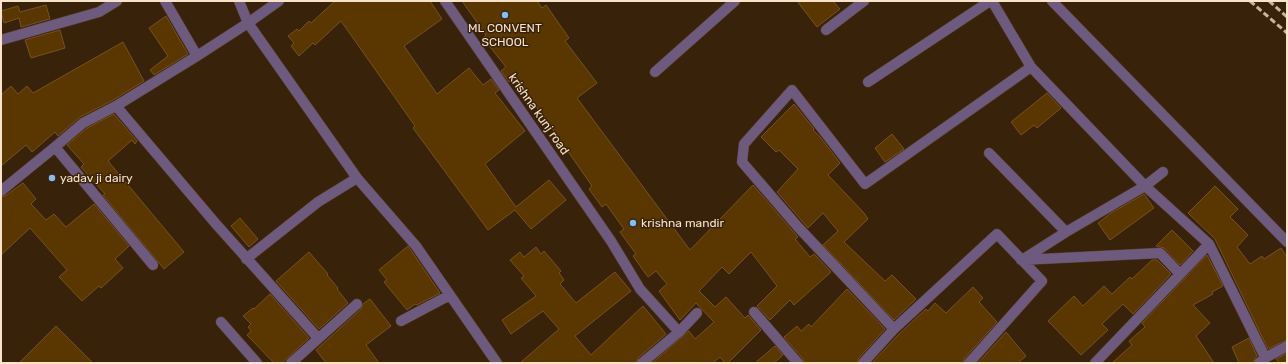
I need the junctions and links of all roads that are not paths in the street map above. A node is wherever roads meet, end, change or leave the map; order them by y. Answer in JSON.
{"nodes":[{"id":1,"x":117,"y":1,"type":"edge"},
{"id":2,"x":165,"y":1,"type":"edge"},
{"id":3,"x":239,"y":1,"type":"edge"},
{"id":4,"x":279,"y":1,"type":"edge"},
{"id":5,"x":444,"y":1,"type":"edge"},
{"id":6,"x":735,"y":1,"type":"edge"},
{"id":7,"x":864,"y":1,"type":"edge"},
{"id":8,"x":991,"y":1,"type":"edge"},
{"id":9,"x":1052,"y":1,"type":"edge"},
{"id":10,"x":248,"y":23,"type":"junction"},
{"id":11,"x":826,"y":30,"type":"dead end"},
{"id":12,"x":1,"y":40,"type":"edge"},
{"id":13,"x":197,"y":56,"type":"junction"},
{"id":14,"x":1031,"y":67,"type":"junction"},
{"id":15,"x":655,"y":72,"type":"dead end"},
{"id":16,"x":868,"y":82,"type":"dead end"},
{"id":17,"x":116,"y":106,"type":"junction"},
{"id":18,"x":55,"y":147,"type":"junction"},
{"id":19,"x":989,"y":153,"type":"dead end"},
{"id":20,"x":1162,"y":172,"type":"dead end"},
{"id":21,"x":357,"y":178,"type":"junction"},
{"id":22,"x":1145,"y":186,"type":"junction"},
{"id":23,"x":1,"y":191,"type":"edge"},
{"id":24,"x":1066,"y":232,"type":"junction"},
{"id":25,"x":1287,"y":242,"type":"edge"},
{"id":26,"x":1209,"y":244,"type":"junction"},
{"id":27,"x":246,"y":259,"type":"junction"},
{"id":28,"x":1021,"y":260,"type":"junction"},
{"id":29,"x":153,"y":265,"type":"dead end"},
{"id":30,"x":1180,"y":274,"type":"junction"},
{"id":31,"x":450,"y":295,"type":"junction"},
{"id":32,"x":357,"y":304,"type":"dead end"},
{"id":33,"x":754,"y":312,"type":"dead end"},
{"id":34,"x":696,"y":314,"type":"dead end"},
{"id":35,"x":401,"y":321,"type":"dead end"},
{"id":36,"x":221,"y":322,"type":"dead end"},
{"id":37,"x":894,"y":329,"type":"junction"},
{"id":38,"x":679,"y":332,"type":"junction"},
{"id":39,"x":318,"y":338,"type":"junction"},
{"id":40,"x":1287,"y":346,"type":"edge"},
{"id":41,"x":1267,"y":360,"type":"edge"},
{"id":42,"x":257,"y":363,"type":"edge"},
{"id":43,"x":291,"y":363,"type":"edge"},
{"id":44,"x":497,"y":363,"type":"edge"},
{"id":45,"x":642,"y":363,"type":"edge"},
{"id":46,"x":798,"y":363,"type":"edge"},
{"id":47,"x":863,"y":363,"type":"edge"},
{"id":48,"x":969,"y":363,"type":"edge"},
{"id":49,"x":1095,"y":363,"type":"edge"}],
"edges":[{"from":1,"to":12,"type":"street"},
{"from":2,"to":13,"type":"street"},
{"from":3,"to":10,"type":"street"},
{"from":4,"to":10,"type":"street"},
{"from":5,"to":38,"type":"street","name":"krishna kunj road"},
{"from":6,"to":15,"type":"street"},
{"from":7,"to":11,"type":"street"},
{"from":8,"to":14,"type":"street"},
{"from":8,"to":16,"type":"street"},
{"from":9,"to":25,"type":"street"},
{"from":10,"to":13,"type":"street"},
{"from":10,"to":21,"type":"street"},
{"from":13,"to":17,"type":"street"},
{"from":14,"to":22,"type":"street"},
{"from":14,"to":37,"type":"street"},
{"from":17,"to":18,"type":"street"},
{"from":17,"to":27,"type":"street"},
{"from":18,"to":23,"type":"street"},
{"from":18,"to":29,"type":"street"},
{"from":19,"to":24,"type":"street"},
{"from":20,"to":22,"type":"street"},
{"from":21,"to":27,"type":"street"},
{"from":21,"to":31,"type":"street"},
{"from":22,"to":24,"type":"street"},
{"from":22,"to":26,"type":"street"},
{"from":24,"to":28,"type":"street"},
{"from":26,"to":30,"type":"street"},
{"from":26,"to":41,"type":"street"},
{"from":27,"to":39,"type":"street"},
{"from":28,"to":30,"type":"street"},
{"from":28,"to":37,"type":"street"},
{"from":28,"to":48,"type":"street"},
{"from":30,"to":49,"type":"street"},
{"from":31,"to":35,"type":"street"},
{"from":31,"to":44,"type":"street"},
{"from":32,"to":39,"type":"street"},
{"from":33,"to":46,"type":"street"},
{"from":34,"to":38,"type":"street"},
{"from":36,"to":42,"type":"street"},
{"from":37,"to":47,"type":"street"},
{"from":38,"to":45,"type":"street"},
{"from":39,"to":43,"type":"street"},
{"from":40,"to":41,"type":"street"}]}
